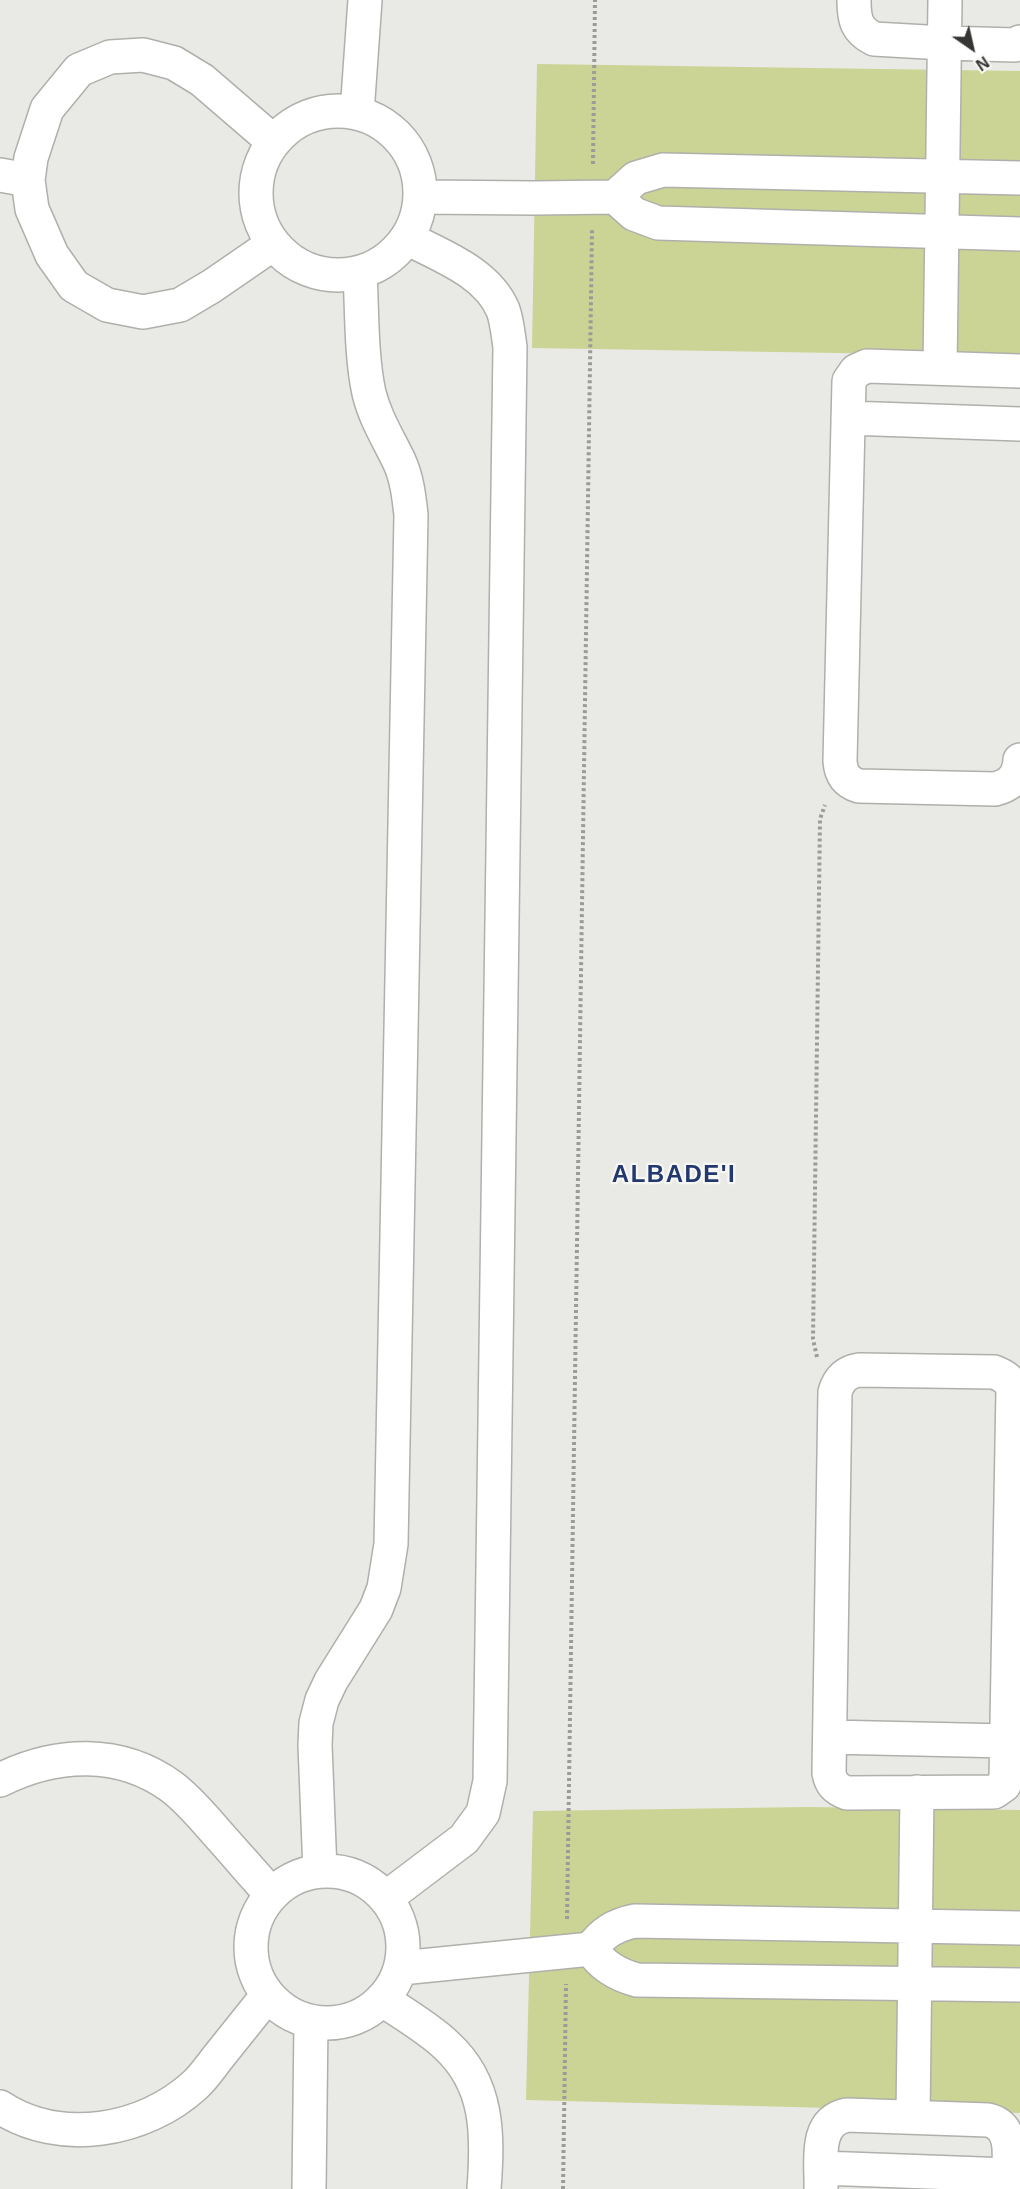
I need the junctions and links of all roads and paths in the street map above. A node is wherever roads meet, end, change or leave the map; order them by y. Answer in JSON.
{"nodes":[{"id":1,"x":365,"y":0,"type":"edge"},
{"id":2,"x":595,"y":0,"type":"edge"},
{"id":3,"x":854,"y":0,"type":"edge"},
{"id":4,"x":945,"y":0,"type":"edge"},
{"id":5,"x":1020,"y":42,"type":"edge"},
{"id":6,"x":944,"y":43,"type":"junction"},
{"id":7,"x":357,"y":113,"type":"junction"},
{"id":8,"x":274,"y":142,"type":"junction"},
{"id":9,"x":942,"y":176,"type":"junction"},
{"id":10,"x":14,"y":178,"type":"edge"},
{"id":11,"x":1020,"y":178,"type":"edge"},
{"id":12,"x":421,"y":197,"type":"junction"},
{"id":13,"x":604,"y":197,"type":"junction"},
{"id":14,"x":942,"y":232,"type":"junction"},
{"id":15,"x":1020,"y":234,"type":"edge"},
{"id":16,"x":407,"y":238,"type":"junction"},
{"id":17,"x":273,"y":244,"type":"junction"},
{"id":18,"x":360,"y":273,"type":"junction"},
{"id":19,"x":940,"y":368,"type":"junction"},
{"id":20,"x":1020,"y":370,"type":"edge"},
{"id":21,"x":848,"y":418,"type":"junction"},
{"id":22,"x":1020,"y":424,"type":"edge"},
{"id":23,"x":1020,"y":760,"type":"edge"},
{"id":24,"x":845,"y":778,"type":"junction"},
{"id":25,"x":838,"y":1383,"type":"junction"},
{"id":26,"x":830,"y":1737,"type":"junction"},
{"id":27,"x":1007,"y":1742,"type":"junction"},
{"id":28,"x":0,"y":1780,"type":"edge"},
{"id":29,"x":917,"y":1792,"type":"junction"},
{"id":30,"x":320,"y":1871,"type":"junction"},
{"id":31,"x":271,"y":1894,"type":"junction"},
{"id":32,"x":386,"y":1898,"type":"junction"},
{"id":33,"x":915,"y":1926,"type":"junction"},
{"id":34,"x":1020,"y":1928,"type":"edge"},
{"id":35,"x":578,"y":1950,"type":"junction"},
{"id":36,"x":401,"y":1968,"type":"junction"},
{"id":37,"x":915,"y":1984,"type":"junction"},
{"id":38,"x":1020,"y":1985,"type":"edge"},
{"id":39,"x":267,"y":1996,"type":"junction"},
{"id":40,"x":382,"y":1999,"type":"junction"},
{"id":41,"x":311,"y":2022,"type":"junction"},
{"id":42,"x":0,"y":2107,"type":"edge"},
{"id":43,"x":913,"y":2117,"type":"junction"},
{"id":44,"x":822,"y":2178,"type":"edge"},
{"id":45,"x":911,"y":2180,"type":"edge"},
{"id":46,"x":1008,"y":2182,"type":"edge"},
{"id":47,"x":309,"y":2189,"type":"edge"},
{"id":48,"x":484,"y":2189,"type":"edge"},
{"id":49,"x":563,"y":2189,"type":"edge"}],
"edges":[{"from":1,"to":7,"type":"lane"},
{"from":2,"to":13,"type":"path"},
{"from":3,"to":6,"type":"lane"},
{"from":4,"to":6,"type":"lane"},
{"from":5,"to":6,"type":"lane"},
{"from":6,"to":9,"type":"lane"},
{"from":7,"to":8,"type":"lane"},
{"from":7,"to":12,"type":"lane"},
{"from":8,"to":10,"type":"lane"},
{"from":8,"to":17,"type":"lane"},
{"from":9,"to":11,"type":"lane"},
{"from":9,"to":13,"type":"lane"},
{"from":9,"to":14,"type":"lane"},
{"from":10,"to":17,"type":"lane"},
{"from":12,"to":13,"type":"lane"},
{"from":12,"to":16,"type":"lane"},
{"from":13,"to":14,"type":"lane"},
{"from":13,"to":35,"type":"path"},
{"from":14,"to":15,"type":"lane"},
{"from":14,"to":19,"type":"lane"},
{"from":16,"to":18,"type":"lane"},
{"from":16,"to":32,"type":"lane"},
{"from":17,"to":18,"type":"lane"},
{"from":18,"to":30,"type":"lane"},
{"from":19,"to":20,"type":"lane"},
{"from":19,"to":21,"type":"lane"},
{"from":21,"to":22,"type":"lane"},
{"from":21,"to":24,"type":"lane"},
{"from":23,"to":24,"type":"lane"},
{"from":24,"to":25,"type":"path"},
{"from":25,"to":26,"type":"lane"},
{"from":25,"to":27,"type":"lane"},
{"from":26,"to":27,"type":"lane"},
{"from":26,"to":29,"type":"lane"},
{"from":27,"to":29,"type":"lane"},
{"from":28,"to":31,"type":"lane"},
{"from":29,"to":33,"type":"lane"},
{"from":30,"to":31,"type":"lane"},
{"from":30,"to":32,"type":"lane"},
{"from":31,"to":39,"type":"lane"},
{"from":32,"to":36,"type":"lane"},
{"from":33,"to":34,"type":"lane"},
{"from":33,"to":35,"type":"lane"},
{"from":33,"to":37,"type":"lane"},
{"from":35,"to":36,"type":"lane"},
{"from":35,"to":37,"type":"lane"},
{"from":35,"to":49,"type":"path"},
{"from":36,"to":40,"type":"lane"},
{"from":37,"to":38,"type":"lane"},
{"from":37,"to":43,"type":"lane"},
{"from":39,"to":41,"type":"lane"},
{"from":39,"to":42,"type":"lane"},
{"from":40,"to":41,"type":"lane"},
{"from":40,"to":48,"type":"lane"},
{"from":41,"to":47,"type":"lane"},
{"from":43,"to":44,"type":"lane"},
{"from":43,"to":46,"type":"lane"},
{"from":44,"to":45,"type":"lane"},
{"from":45,"to":46,"type":"lane"}]}
